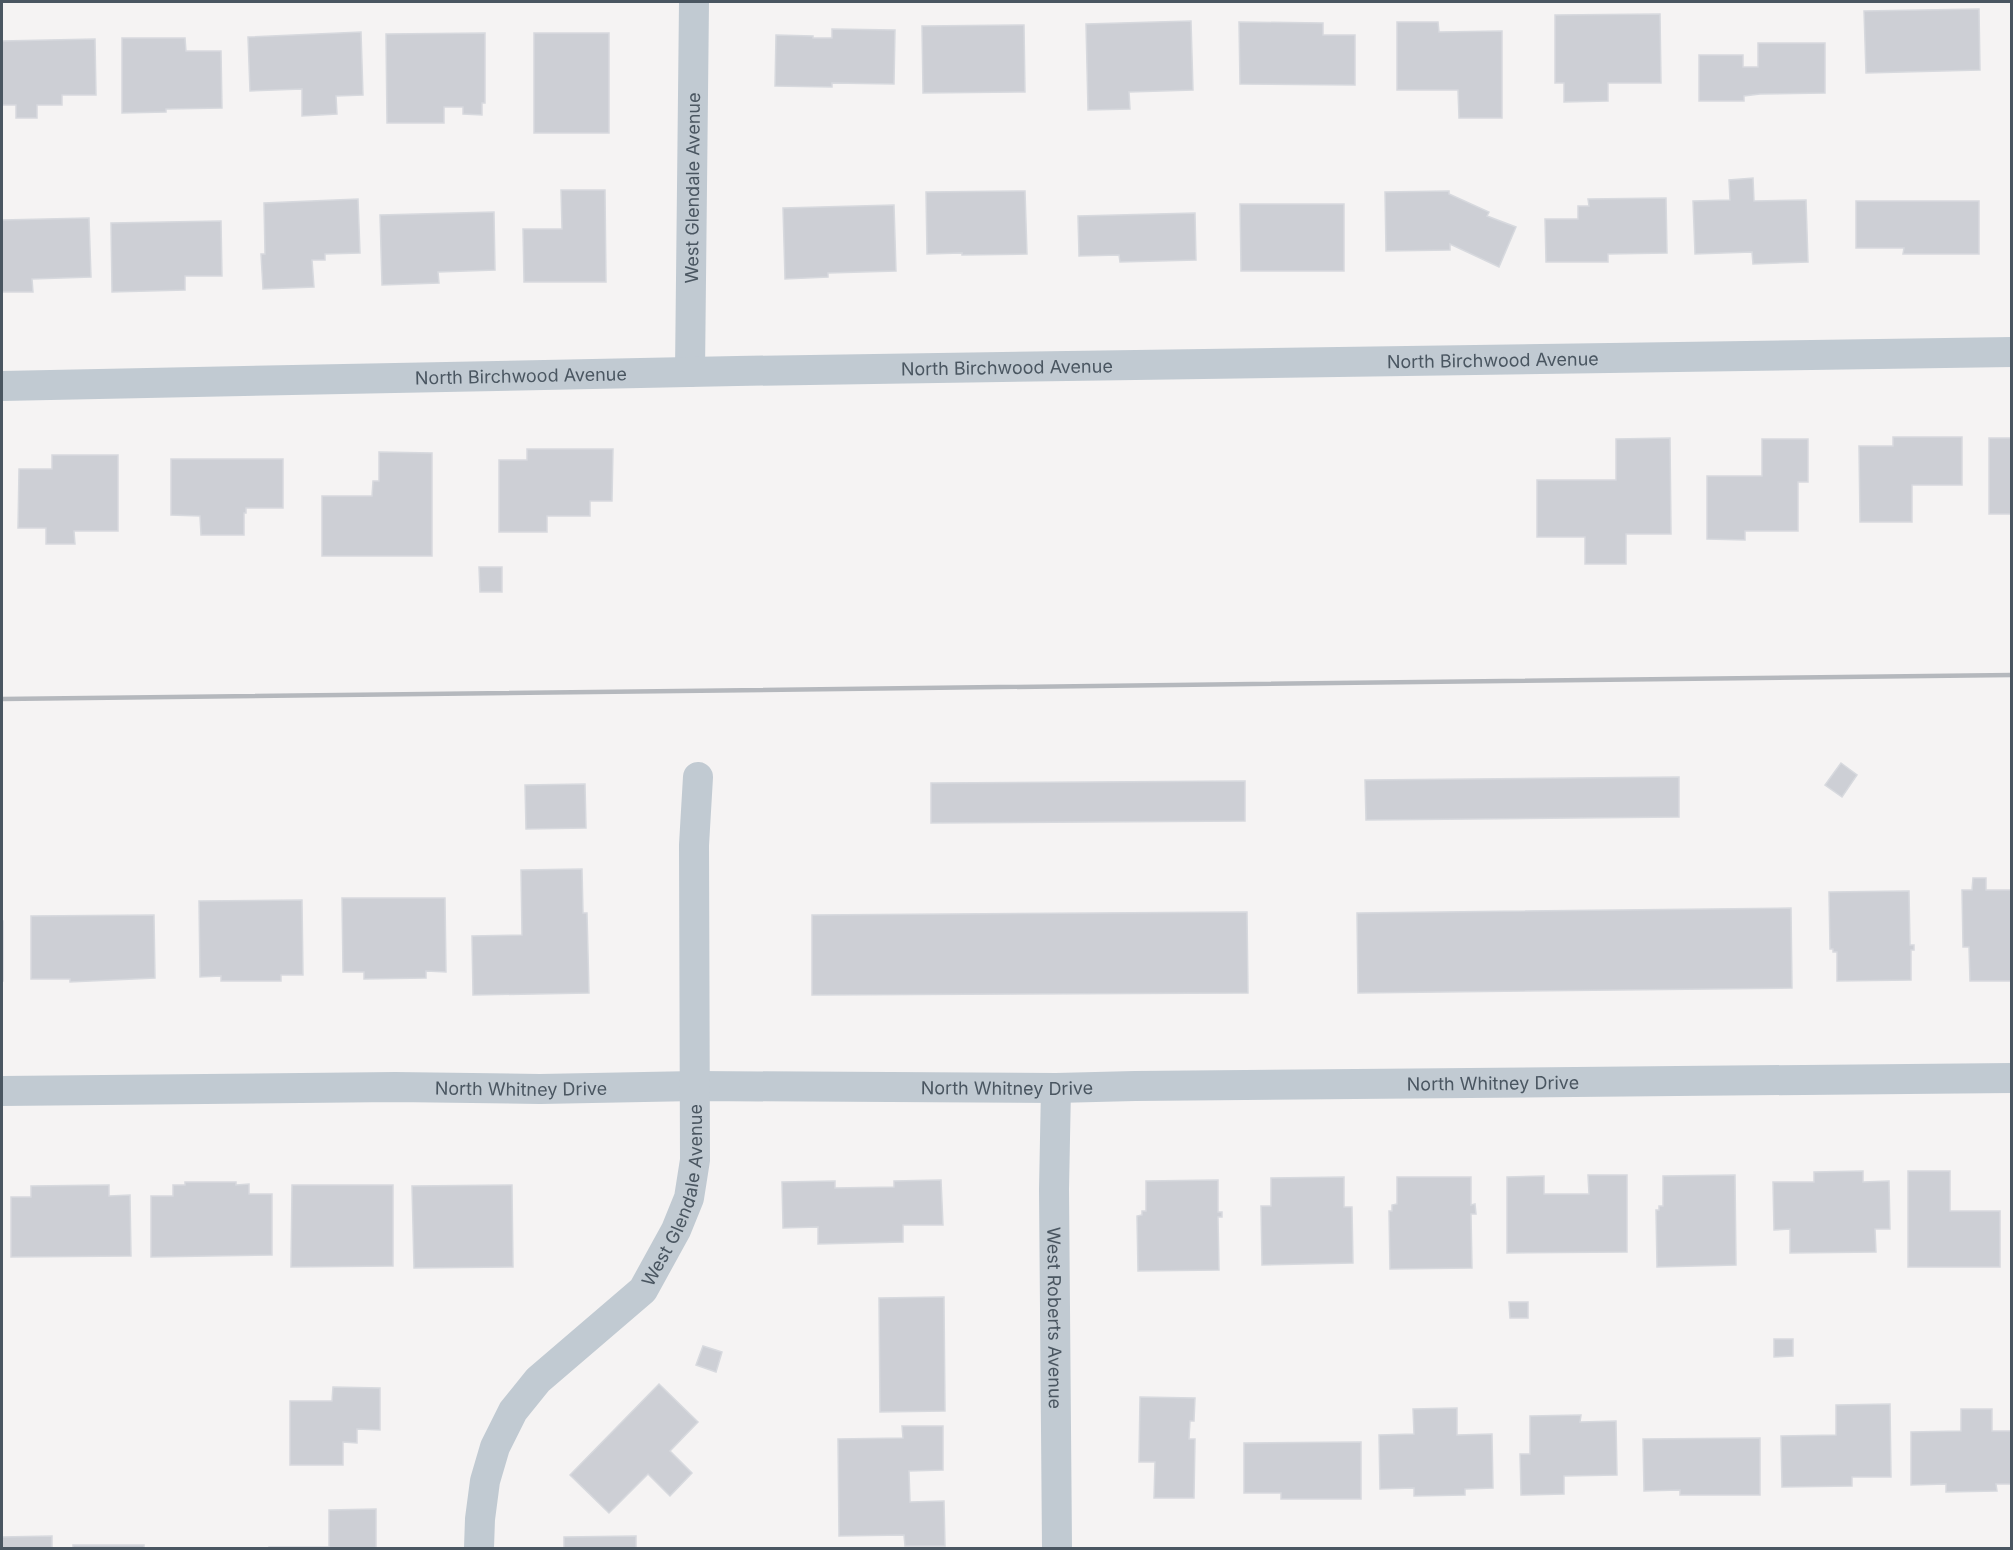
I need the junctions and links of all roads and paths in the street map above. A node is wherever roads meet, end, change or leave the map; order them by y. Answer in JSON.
{"nodes":[{"id":1,"x":694,"y":2,"type":"edge"},
{"id":2,"x":2012,"y":352,"type":"edge"},
{"id":3,"x":690,"y":372,"type":"junction"},
{"id":4,"x":2,"y":386,"type":"edge"},
{"id":5,"x":698,"y":777,"type":"dead end"},
{"id":6,"x":2012,"y":1078,"type":"edge"},
{"id":7,"x":696,"y":1086,"type":"junction"},
{"id":8,"x":1056,"y":1088,"type":"junction"},
{"id":9,"x":2,"y":1091,"type":"edge"},
{"id":10,"x":479,"y":1548,"type":"edge"},
{"id":11,"x":1057,"y":1548,"type":"edge"}],
"edges":[{"from":1,"to":3,"type":"street","name":"West Glendale Avenue"},
{"from":2,"to":3,"type":"street","name":"North Birchwood Avenue"},
{"from":3,"to":4,"type":"street","name":"North Birchwood Avenue"},
{"from":5,"to":7,"type":"street","name":"West Glendale Avenue"},
{"from":6,"to":8,"type":"street","name":"North Whitney Drive"},
{"from":7,"to":8,"type":"street","name":"North Whitney Drive"},
{"from":7,"to":9,"type":"street","name":"North Whitney Drive"},
{"from":7,"to":10,"type":"street","name":"West Glendale Avenue"},
{"from":8,"to":11,"type":"street","name":"West Roberts Avenue"}]}
